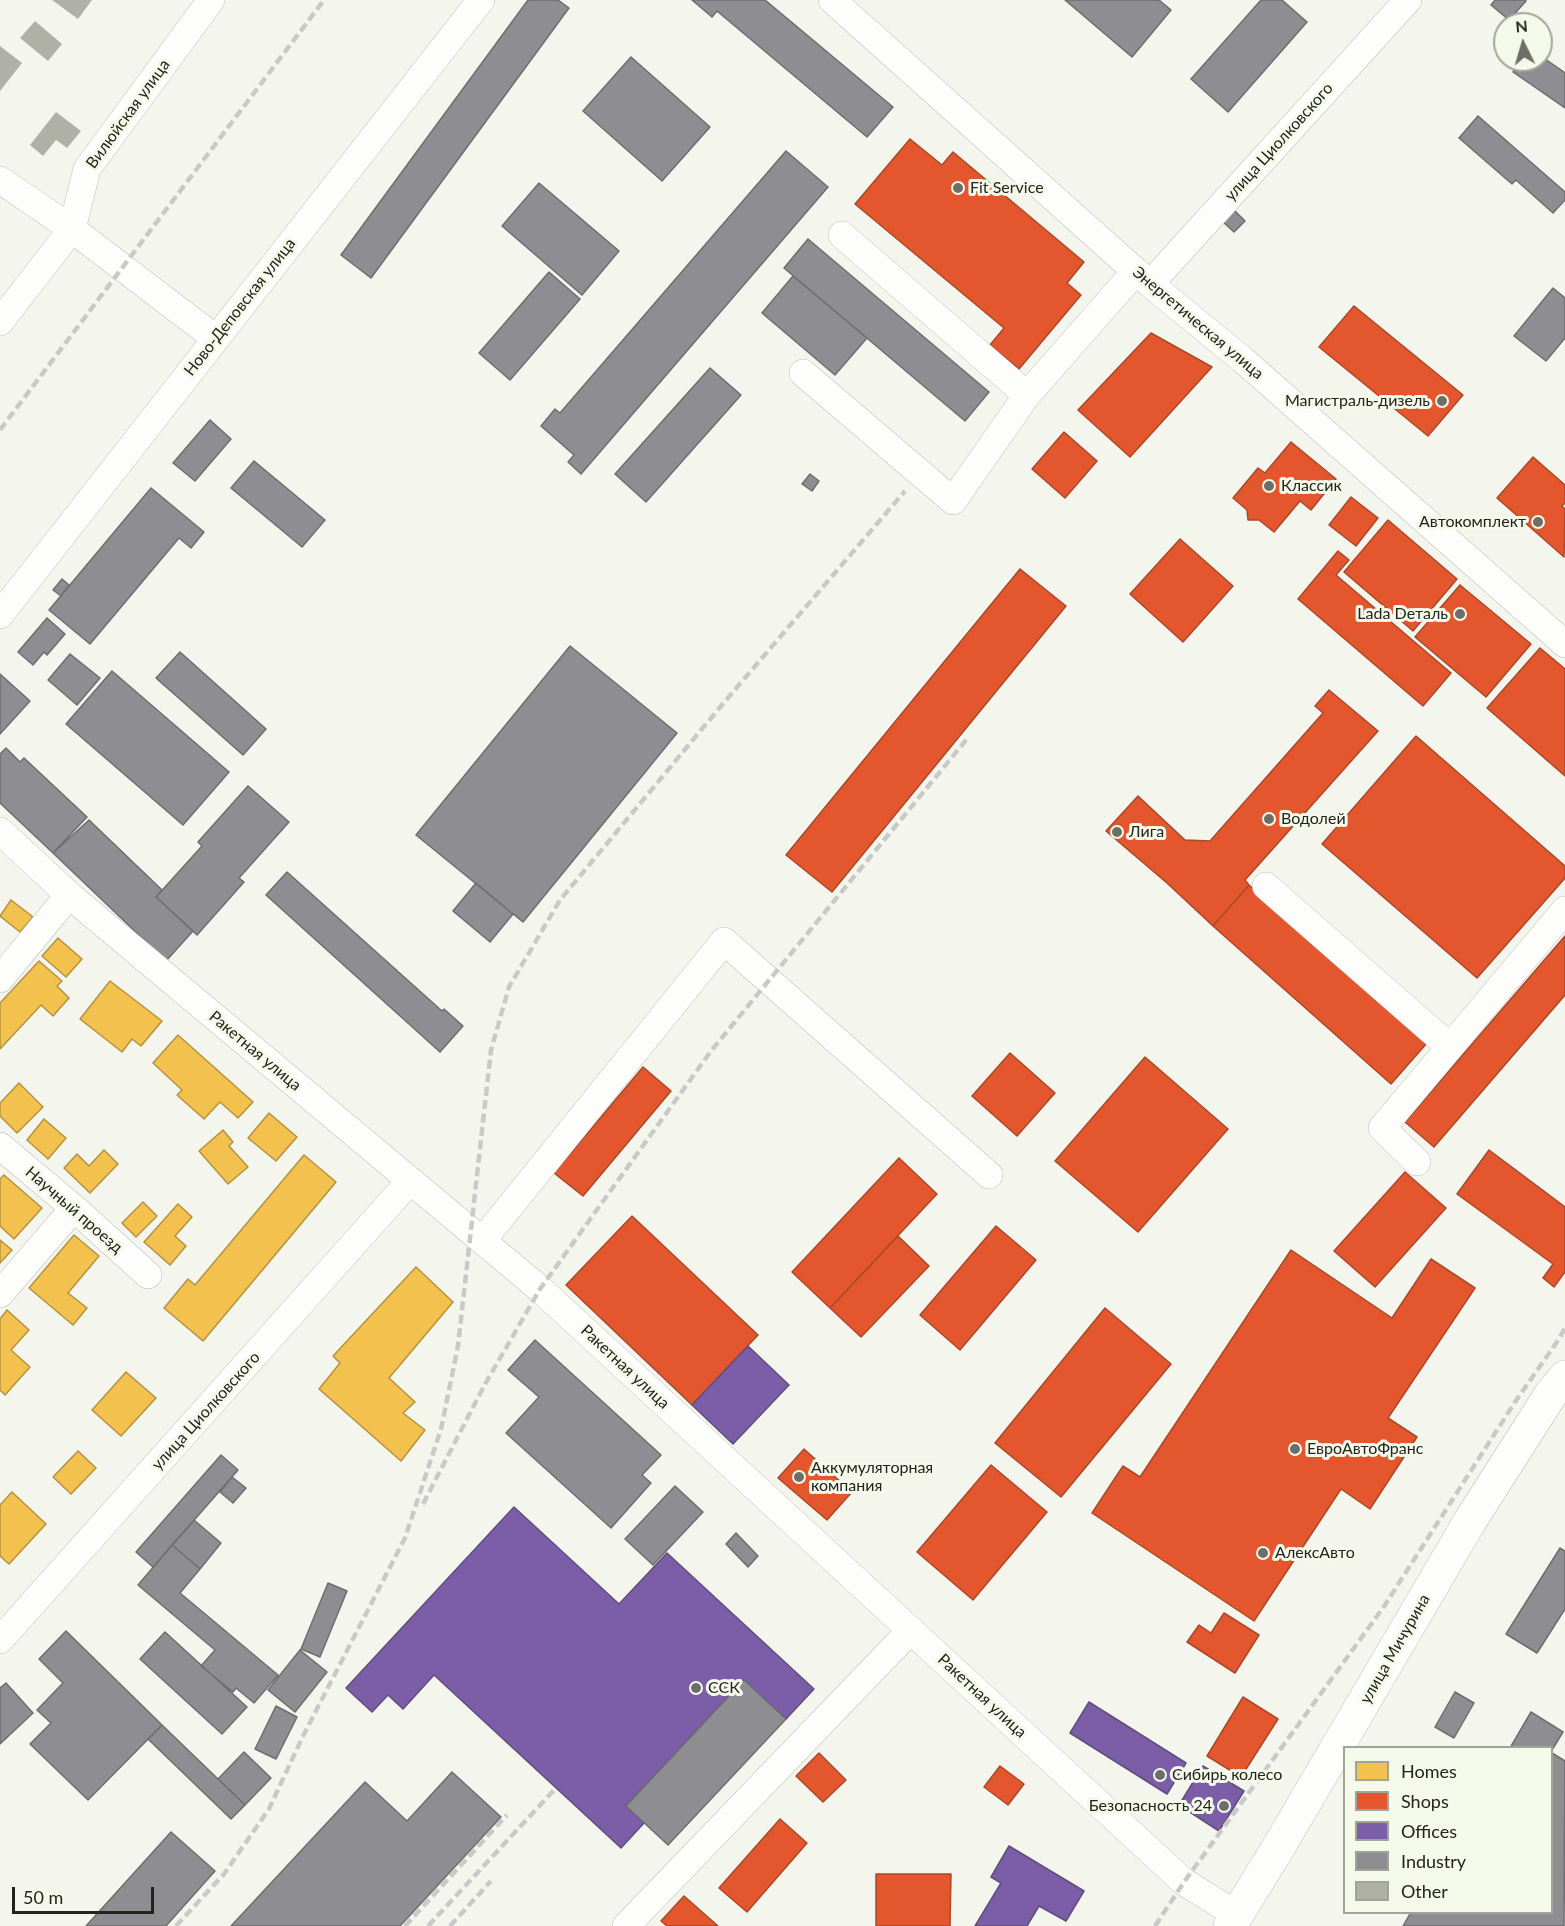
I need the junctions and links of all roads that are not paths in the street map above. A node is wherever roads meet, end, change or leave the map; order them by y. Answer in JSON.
{"nodes":[{"id":1,"x":211,"y":0,"type":"edge"},
{"id":2,"x":481,"y":0,"type":"edge"},
{"id":3,"x":832,"y":0,"type":"edge"},
{"id":4,"x":1408,"y":0,"type":"edge"},
{"id":5,"x":0,"y":180,"type":"edge"},
{"id":6,"x":72,"y":229,"type":"junction"},
{"id":7,"x":842,"y":235,"type":"dead end"},
{"id":8,"x":1143,"y":278,"type":"junction"},
{"id":9,"x":0,"y":322,"type":"edge"},
{"id":10,"x":215,"y":338,"type":"junction"},
{"id":11,"x":803,"y":374,"type":"dead end"},
{"id":12,"x":1027,"y":395,"type":"junction"},
{"id":13,"x":0,"y":615,"type":"edge"},
{"id":14,"x":1565,"y":644,"type":"edge"},
{"id":15,"x":0,"y":831,"type":"edge"},
{"id":16,"x":1266,"y":886,"type":"dead end"},
{"id":17,"x":69,"y":895,"type":"junction"},
{"id":18,"x":1565,"y":910,"type":"edge"},
{"id":19,"x":0,"y":979,"type":"edge"},
{"id":20,"x":1450,"y":1047,"type":"junction"},
{"id":21,"x":0,"y":1146,"type":"edge"},
{"id":22,"x":1417,"y":1162,"type":"dead end"},
{"id":23,"x":989,"y":1175,"type":"dead end"},
{"id":24,"x":410,"y":1181,"type":"junction"},
{"id":25,"x":75,"y":1208,"type":"junction"},
{"id":26,"x":482,"y":1240,"type":"junction"},
{"id":27,"x":148,"y":1275,"type":"dead end"},
{"id":28,"x":0,"y":1294,"type":"edge"},
{"id":29,"x":1560,"y":1392,"type":"edge"},
{"id":30,"x":911,"y":1630,"type":"junction"},
{"id":31,"x":0,"y":1640,"type":"edge"},
{"id":32,"x":1234,"y":1920,"type":"edge"},
{"id":33,"x":626,"y":1926,"type":"edge"}],
"edges":[{"from":1,"to":6,"type":"street","name":"Вилюйская улица"},
{"from":2,"to":10,"type":"street","name":"Ново-Деповская улица"},
{"from":3,"to":8,"type":"street","name":"Энергетическая улица"},
{"from":4,"to":8,"type":"street","name":"улица Циолковского"},
{"from":5,"to":6,"type":"street"},
{"from":6,"to":9,"type":"street","name":"Вилюйская улица"},
{"from":6,"to":10,"type":"street"},
{"from":7,"to":12,"type":"street"},
{"from":8,"to":12,"type":"street","name":"улица Циолковского"},
{"from":8,"to":14,"type":"street","name":"Энергетическая улица"},
{"from":10,"to":13,"type":"street","name":"Ново-Деповская улица"},
{"from":11,"to":12,"type":"street","name":"улица Циолковского"},
{"from":15,"to":17,"type":"street","name":"Ракетная улица"},
{"from":16,"to":20,"type":"street"},
{"from":17,"to":19,"type":"street"},
{"from":17,"to":24,"type":"street","name":"Ракетная улица"},
{"from":18,"to":20,"type":"street"},
{"from":20,"to":22,"type":"street"},
{"from":21,"to":25,"type":"street","name":"Научный проезд"},
{"from":23,"to":26,"type":"street"},
{"from":24,"to":26,"type":"street","name":"Ракетная улица"},
{"from":24,"to":31,"type":"street","name":"улица Циолковского"},
{"from":25,"to":27,"type":"street","name":"Научный проезд"},
{"from":25,"to":28,"type":"street"},
{"from":26,"to":30,"type":"street","name":"Ракетная улица"},
{"from":29,"to":32,"type":"main road","name":"улица Мичурина"},
{"from":30,"to":32,"type":"street","name":"Ракетная улица"},
{"from":30,"to":33,"type":"street"}]}
